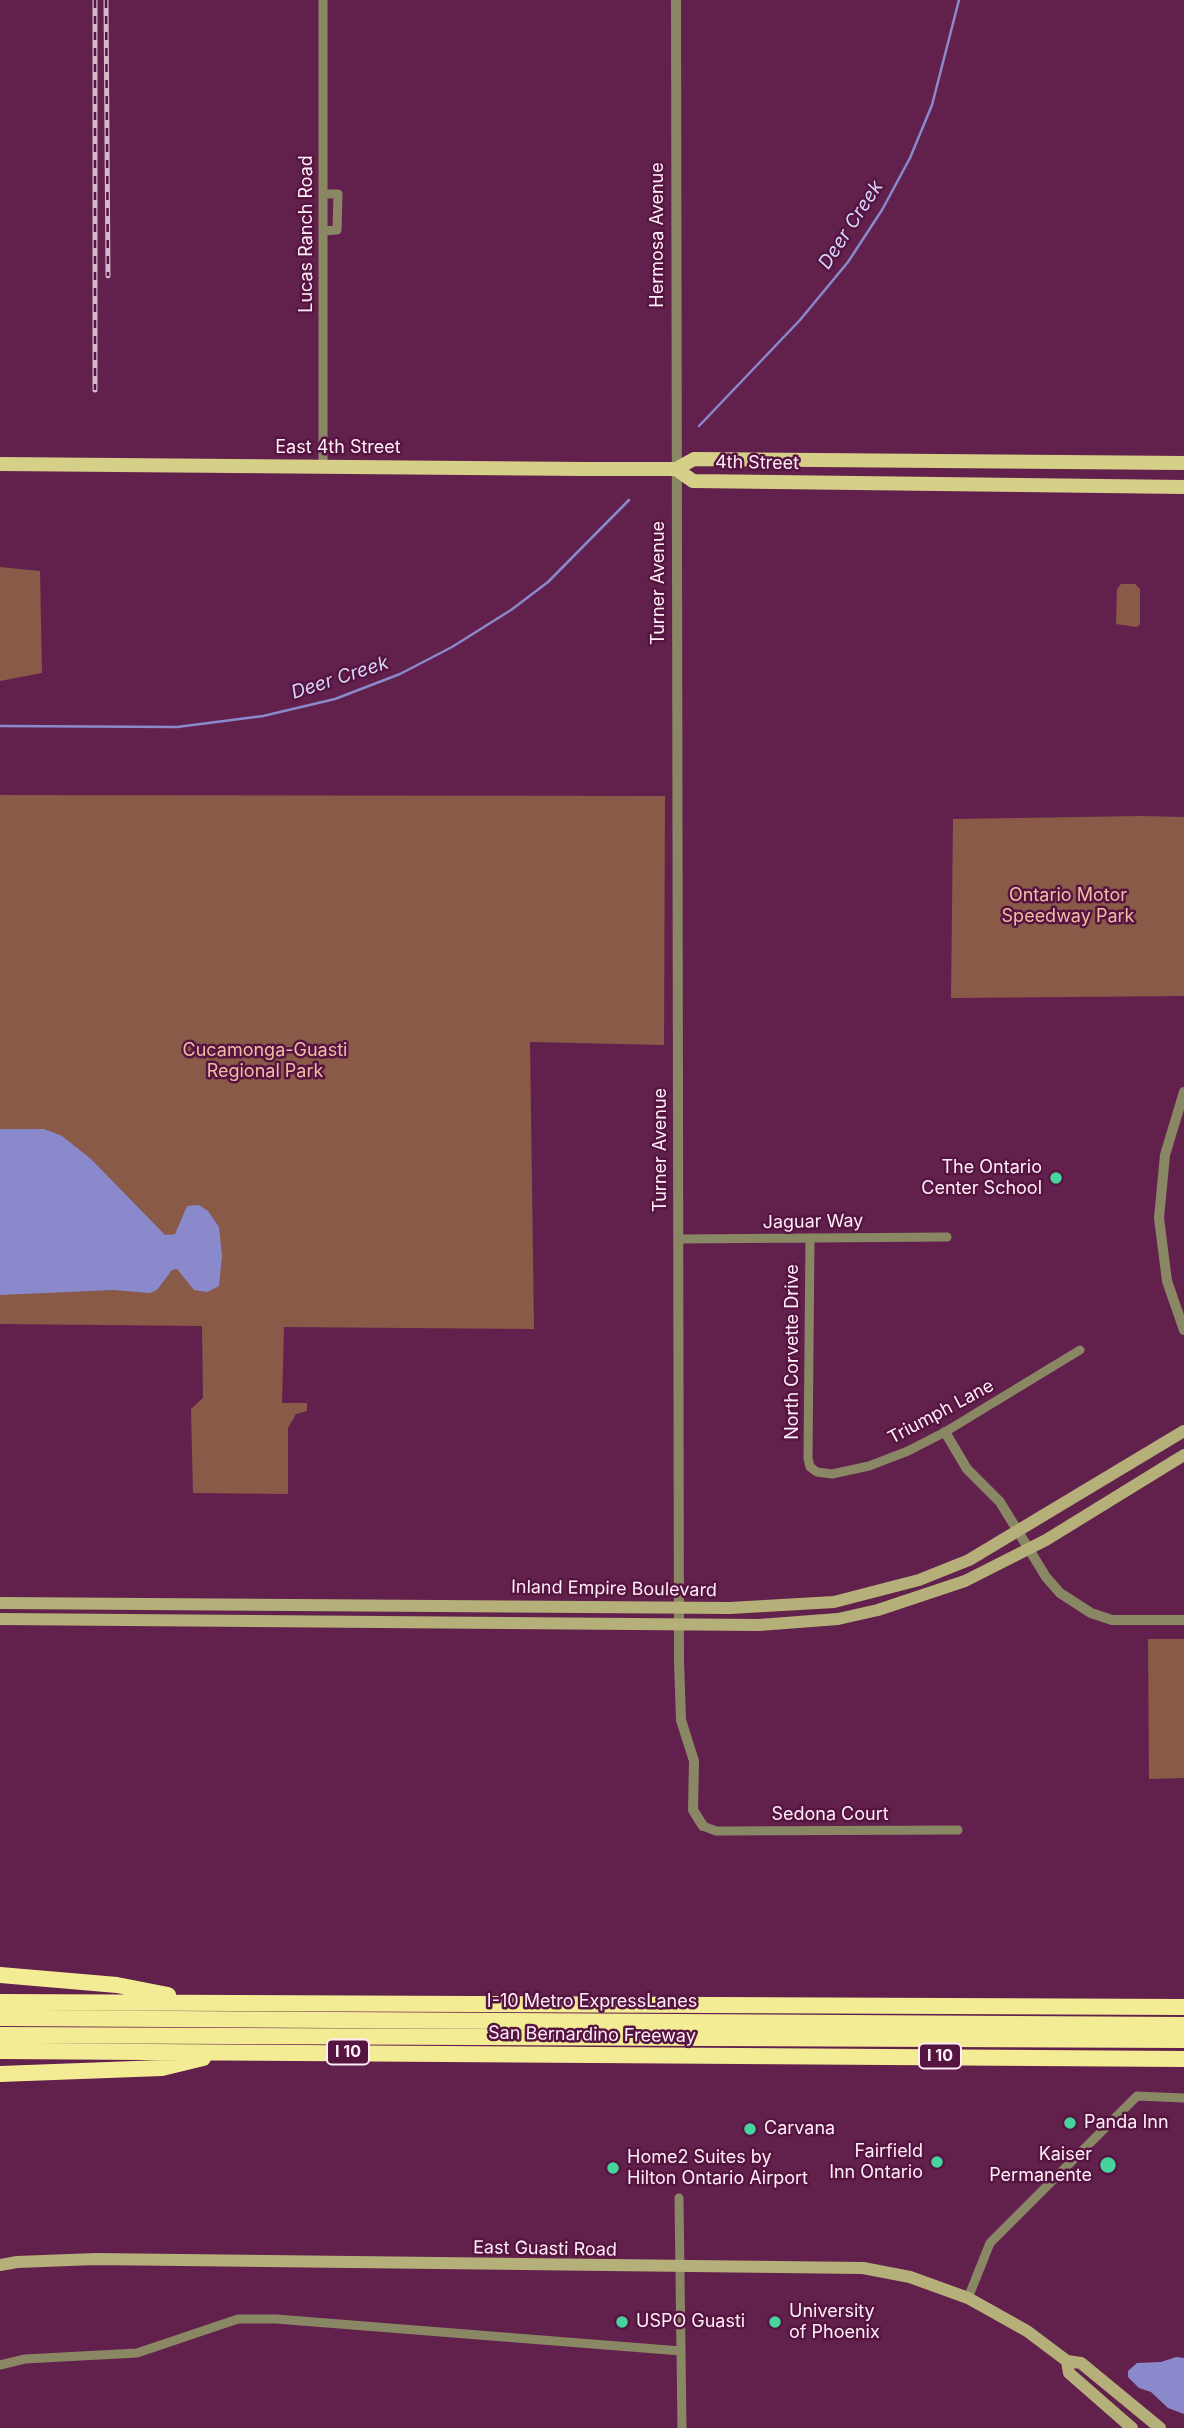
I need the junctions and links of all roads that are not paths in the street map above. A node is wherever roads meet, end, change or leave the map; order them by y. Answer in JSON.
{"nodes":[{"id":1,"x":323,"y":0,"type":"edge"},
{"id":2,"x":676,"y":0,"type":"edge"},
{"id":3,"x":323,"y":194,"type":"junction"},
{"id":4,"x":323,"y":231,"type":"junction"},
{"id":5,"x":0,"y":464,"type":"edge"},
{"id":6,"x":1184,"y":464,"type":"edge"},
{"id":7,"x":323,"y":468,"type":"junction"},
{"id":8,"x":676,"y":469,"type":"junction"},
{"id":9,"x":1184,"y":487,"type":"edge"},
{"id":10,"x":1184,"y":1092,"type":"edge"},
{"id":11,"x":947,"y":1237,"type":"dead end"},
{"id":12,"x":810,"y":1238,"type":"junction"},
{"id":13,"x":679,"y":1239,"type":"junction"},
{"id":14,"x":1184,"y":1330,"type":"edge"},
{"id":15,"x":1080,"y":1350,"type":"dead end"},
{"id":16,"x":1184,"y":1431,"type":"edge"},
{"id":17,"x":945,"y":1432,"type":"junction"},
{"id":18,"x":1184,"y":1455,"type":"edge"},
{"id":19,"x":810,"y":1467,"type":"joint"},
{"id":20,"x":1019,"y":1533,"type":"junction"},
{"id":21,"x":1029,"y":1549,"type":"junction"},
{"id":22,"x":0,"y":1603,"type":"edge"},
{"id":23,"x":679,"y":1608,"type":"junction"},
{"id":24,"x":0,"y":1619,"type":"edge"},
{"id":25,"x":1184,"y":1620,"type":"edge"},
{"id":26,"x":679,"y":1625,"type":"junction"},
{"id":27,"x":703,"y":1826,"type":"joint"},
{"id":28,"x":958,"y":1830,"type":"dead end"},
{"id":29,"x":0,"y":1975,"type":"edge"},
{"id":30,"x":0,"y":2002,"type":"edge"},
{"id":31,"x":205,"y":2003,"type":"junction"},
{"id":32,"x":1184,"y":2007,"type":"edge"},
{"id":33,"x":0,"y":2018,"type":"edge"},
{"id":34,"x":1184,"y":2025,"type":"edge"},
{"id":35,"x":0,"y":2035,"type":"edge"},
{"id":36,"x":1184,"y":2040,"type":"edge"},
{"id":37,"x":0,"y":2051,"type":"edge"},
{"id":38,"x":226,"y":2052,"type":"junction"},
{"id":39,"x":1184,"y":2059,"type":"edge"},
{"id":40,"x":0,"y":2074,"type":"edge"},
{"id":41,"x":1184,"y":2098,"type":"edge"},
{"id":42,"x":679,"y":2198,"type":"dead end"},
{"id":43,"x":0,"y":2265,"type":"edge"},
{"id":44,"x":679,"y":2268,"type":"junction"},
{"id":45,"x":968,"y":2298,"type":"junction"},
{"id":46,"x":681,"y":2351,"type":"junction"},
{"id":47,"x":1067,"y":2361,"type":"junction"},
{"id":48,"x":0,"y":2365,"type":"edge"},
{"id":49,"x":682,"y":2428,"type":"edge"},
{"id":50,"x":1132,"y":2428,"type":"edge"},
{"id":51,"x":1160,"y":2428,"type":"edge"}],
"edges":[{"from":1,"to":3,"type":"street","name":"Lucas Ranch Road"},
{"from":2,"to":8,"type":"street","name":"Hermosa Avenue"},
{"from":3,"to":4,"type":"street","name":"Lucas Ranch Road"},
{"from":3,"to":4,"type":"street"},
{"from":4,"to":7,"type":"street","name":"Lucas Ranch Road"},
{"from":5,"to":7,"type":"main road","name":"East 4th Street"},
{"from":6,"to":8,"type":"main road","name":"4th Street"},
{"from":7,"to":8,"type":"main road","name":"East 4th Street"},
{"from":8,"to":9,"type":"main road","name":"4th Street"},
{"from":8,"to":13,"type":"street","name":"Turner Avenue"},
{"from":10,"to":14,"type":"street"},
{"from":11,"to":12,"type":"street","name":"Jaguar Way"},
{"from":12,"to":13,"type":"street","name":"Jaguar Way"},
{"from":12,"to":19,"type":"street","name":"North Corvette Drive"},
{"from":13,"to":23,"type":"street","name":"Turner Avenue"},
{"from":15,"to":17,"type":"street","name":"Triumph Lane"},
{"from":16,"to":20,"type":"main road","name":"Inland Empire Boulevard"},
{"from":17,"to":19,"type":"street","name":"Triumph Lane"},
{"from":17,"to":20,"type":"street"},
{"from":18,"to":21,"type":"main road","name":"Inland Empire Boulevard"},
{"from":20,"to":21,"type":"street"},
{"from":20,"to":23,"type":"main road","name":"Inland Empire Boulevard"},
{"from":21,"to":25,"type":"street"},
{"from":21,"to":26,"type":"main road","name":"Inland Empire Boulevard"},
{"from":22,"to":23,"type":"main road","name":"Inland Empire Boulevard"},
{"from":23,"to":26,"type":"street","name":"Turner Avenue"},
{"from":24,"to":26,"type":"main road","name":"Inland Empire Boulevard"},
{"from":26,"to":27,"type":"street","name":"Turner Avenue"},
{"from":27,"to":28,"type":"street","name":"Sedona Court"},
{"from":29,"to":31,"type":"highway"},
{"from":30,"to":31,"type":"highway","name":"San Bernardino Freeway"},
{"from":31,"to":32,"type":"highway","name":"San Bernardino Freeway"},
{"from":33,"to":34,"type":"highway","name":"I-10 Metro ExpressLanes"},
{"from":35,"to":36,"type":"highway","name":"I-10 Metro ExpressLanes"},
{"from":37,"to":38,"type":"highway","name":"San Bernardino Freeway","number":"I 10"},
{"from":38,"to":39,"type":"highway","name":"San Bernardino Freeway","number":"I 10"},
{"from":38,"to":40,"type":"highway"},
{"from":41,"to":45,"type":"street"},
{"from":42,"to":44,"type":"street"},
{"from":43,"to":44,"type":"main road","name":"East Guasti Road"},
{"from":44,"to":45,"type":"main road","name":"East Guasti Road"},
{"from":44,"to":46,"type":"street"},
{"from":45,"to":47,"type":"main road","name":"East Guasti Road"},
{"from":46,"to":48,"type":"street"},
{"from":46,"to":49,"type":"street"},
{"from":47,"to":50,"type":"main road","name":"East Guasti Road"},
{"from":47,"to":51,"type":"main road","name":"East Guasti Road"}]}
